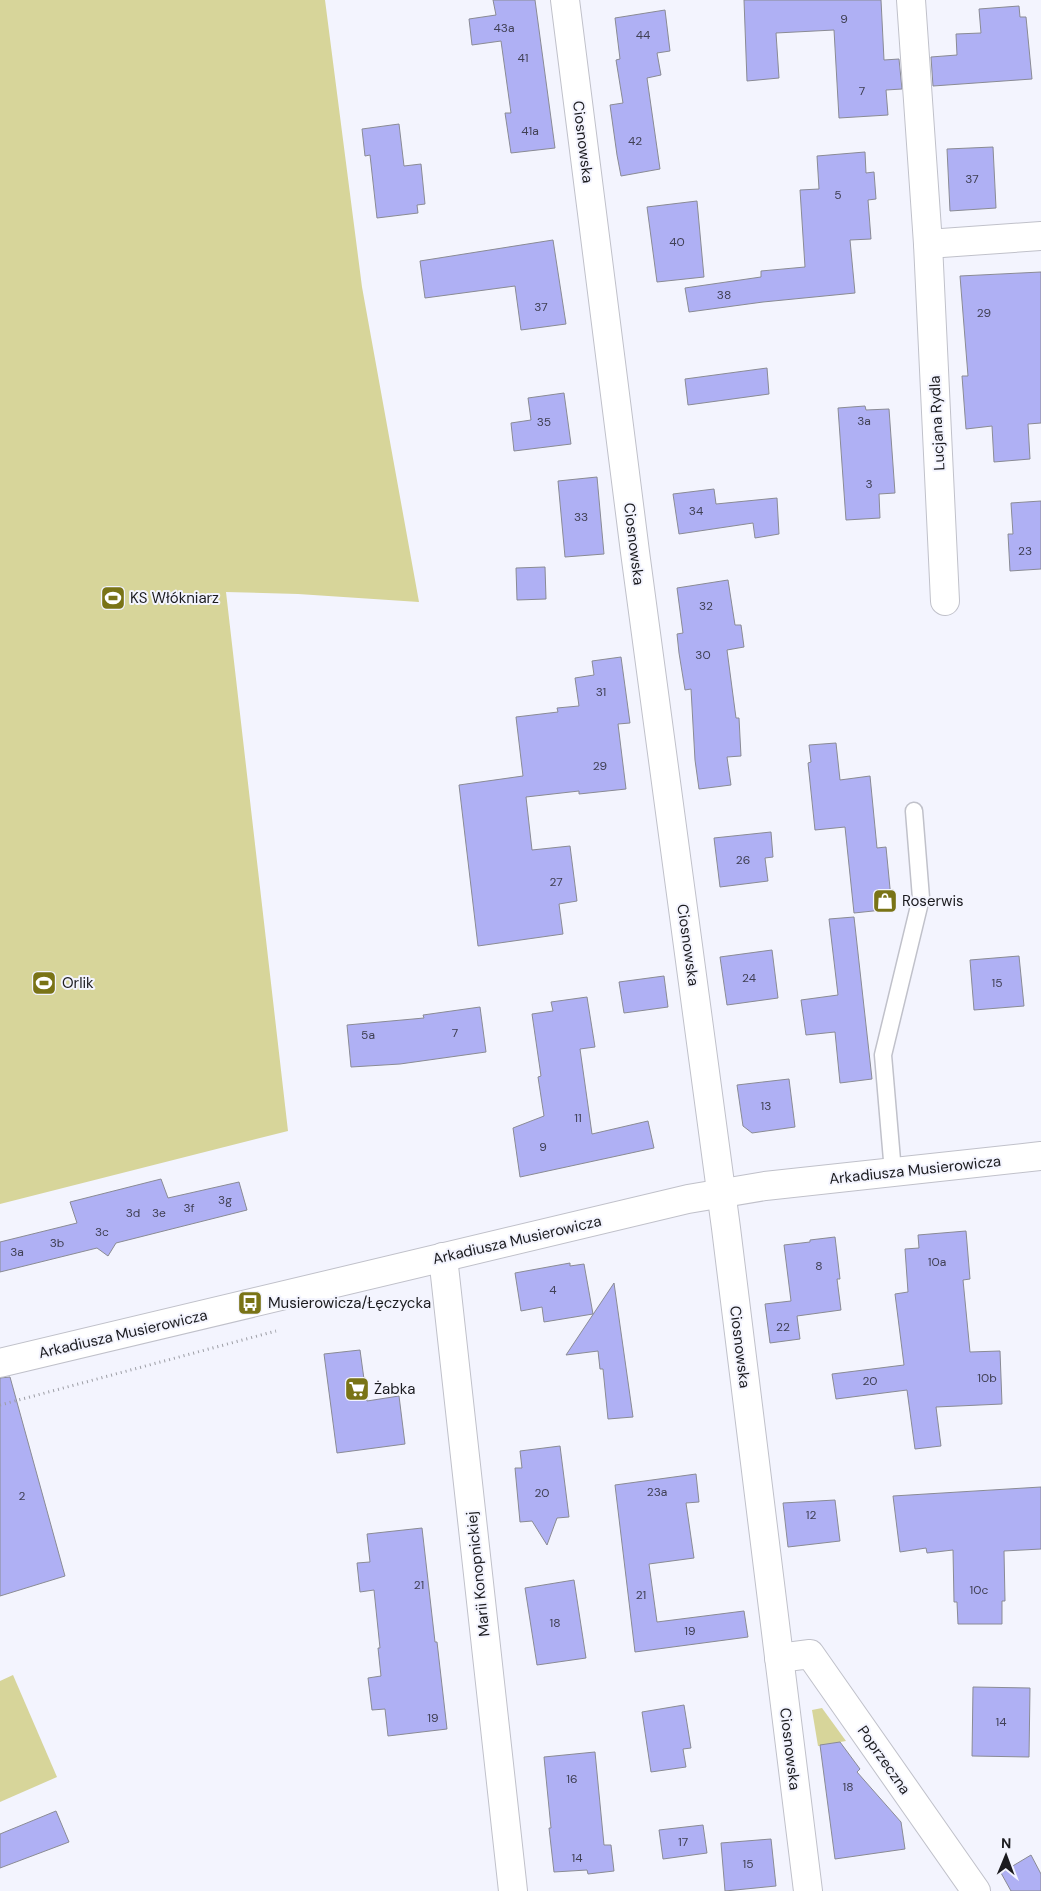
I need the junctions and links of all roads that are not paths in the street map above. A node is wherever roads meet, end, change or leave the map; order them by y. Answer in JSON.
{"nodes":[{"id":1,"x":565,"y":0,"type":"edge"},
{"id":2,"x":911,"y":0,"type":"edge"},
{"id":3,"x":1041,"y":236,"type":"edge"},
{"id":4,"x":928,"y":244,"type":"junction"},
{"id":5,"x":945,"y":601,"type":"dead end"},
{"id":6,"x":914,"y":811,"type":"dead end"},
{"id":7,"x":1041,"y":1156,"type":"edge"},
{"id":8,"x":893,"y":1172,"type":"junction"},
{"id":9,"x":721,"y":1192,"type":"junction"},
{"id":10,"x":443,"y":1257,"type":"junction"},
{"id":11,"x":0,"y":1362,"type":"edge"},
{"id":12,"x":779,"y":1658,"type":"junction"},
{"id":13,"x":514,"y":1891,"type":"edge"},
{"id":14,"x":808,"y":1891,"type":"edge"},
{"id":15,"x":976,"y":1891,"type":"edge"}],
"edges":[{"from":1,"to":9,"type":"street","name":"Ciosnowska"},
{"from":2,"to":4,"type":"street","name":"Lucjana Rydla"},
{"from":3,"to":4,"type":"street"},
{"from":4,"to":5,"type":"street","name":"Lucjana Rydla"},
{"from":6,"to":8,"type":"lane"},
{"from":7,"to":8,"type":"street","name":"Arkadiusza Musierowicza"},
{"from":8,"to":9,"type":"street","name":"Arkadiusza Musierowicza"},
{"from":9,"to":10,"type":"street","name":"Arkadiusza Musierowicza"},
{"from":9,"to":12,"type":"street","name":"Ciosnowska"},
{"from":10,"to":11,"type":"street","name":"Arkadiusza Musierowicza"},
{"from":10,"to":13,"type":"street","name":"Marii Konopnickiej"},
{"from":12,"to":14,"type":"street","name":"Ciosnowska"},
{"from":12,"to":15,"type":"street","name":"Poprzeczna"}]}
